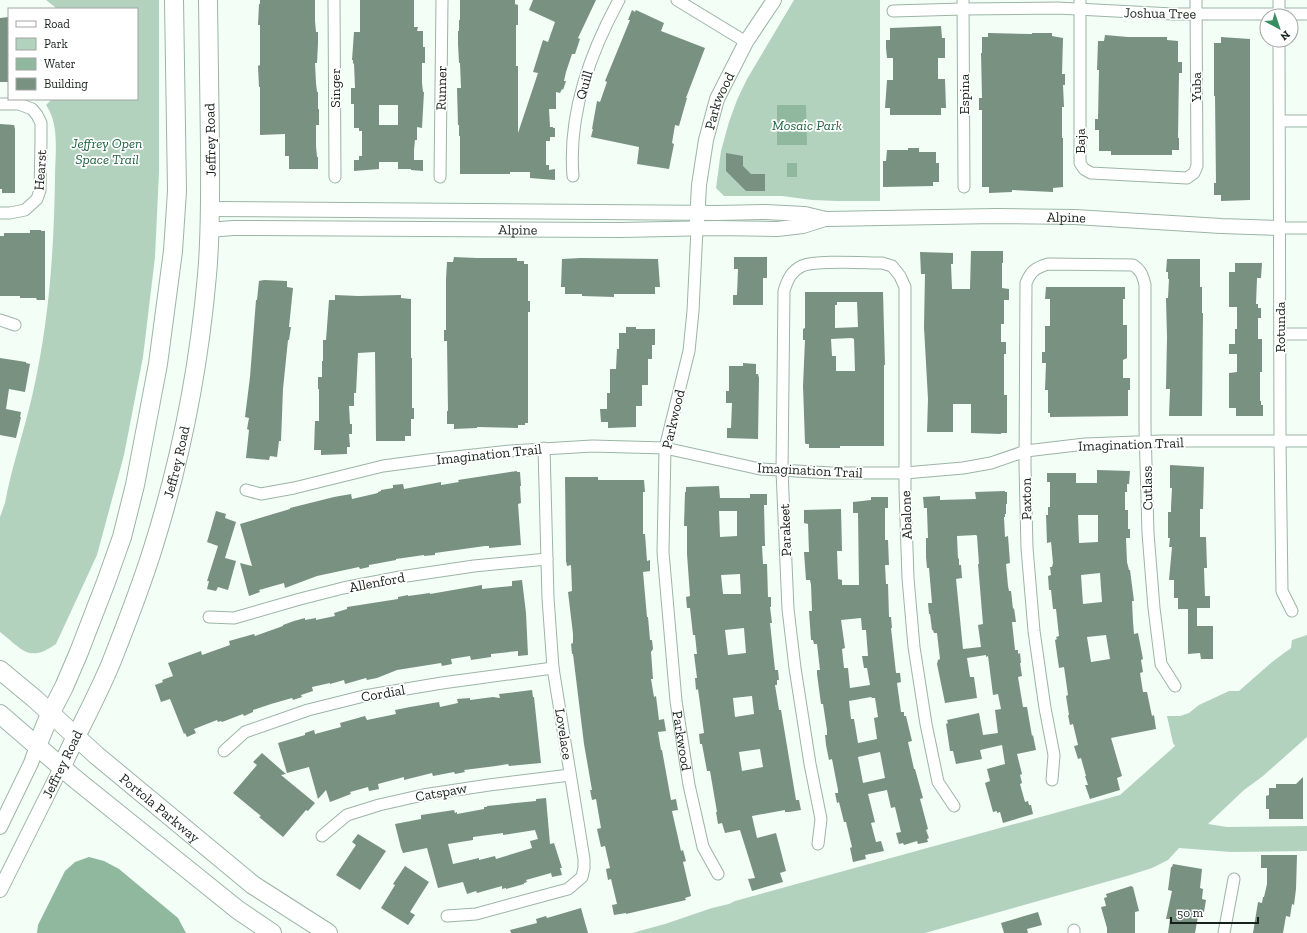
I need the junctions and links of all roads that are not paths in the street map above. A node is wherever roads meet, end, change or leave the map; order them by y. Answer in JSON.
{"nodes":[{"id":1,"x":174,"y":0,"type":"edge"},
{"id":2,"x":208,"y":0,"type":"edge"},
{"id":3,"x":334,"y":0,"type":"edge"},
{"id":4,"x":442,"y":0,"type":"edge"},
{"id":5,"x":619,"y":0,"type":"edge"},
{"id":6,"x":677,"y":0,"type":"edge"},
{"id":7,"x":774,"y":0,"type":"edge"},
{"id":8,"x":1196,"y":0,"type":"edge"},
{"id":9,"x":963,"y":4,"type":"edge"},
{"id":10,"x":1080,"y":5,"type":"edge"},
{"id":11,"x":894,"y":11,"type":"dead end"},
{"id":12,"x":1196,"y":14,"type":"junction"},
{"id":13,"x":1259,"y":15,"type":"edge"},
{"id":14,"x":746,"y":42,"type":"junction"},
{"id":15,"x":1280,"y":48,"type":"edge"},
{"id":16,"x":0,"y":104,"type":"edge"},
{"id":17,"x":1307,"y":120,"type":"edge"},
{"id":18,"x":1280,"y":121,"type":"junction"},
{"id":19,"x":1194,"y":173,"type":"joint"},
{"id":20,"x":573,"y":176,"type":"dead end"},
{"id":21,"x":335,"y":177,"type":"dead end"},
{"id":22,"x":440,"y":177,"type":"dead end"},
{"id":23,"x":964,"y":188,"type":"dead end"},
{"id":24,"x":210,"y":209,"type":"junction"},
{"id":25,"x":697,"y":212,"type":"junction"},
{"id":26,"x":0,"y":213,"type":"edge"},
{"id":27,"x":826,"y":219,"type":"junction"},
{"id":28,"x":697,"y":228,"type":"junction"},
{"id":29,"x":1280,"y":228,"type":"junction"},
{"id":30,"x":1307,"y":228,"type":"edge"},
{"id":31,"x":209,"y":230,"type":"junction"},
{"id":32,"x":848,"y":263,"type":"joint"},
{"id":33,"x":1085,"y":263,"type":"joint"},
{"id":34,"x":0,"y":320,"type":"edge"},
{"id":35,"x":15,"y":325,"type":"dead end"},
{"id":36,"x":1280,"y":334,"type":"junction"},
{"id":37,"x":1307,"y":334,"type":"edge"},
{"id":38,"x":1307,"y":441,"type":"edge"},
{"id":39,"x":1146,"y":442,"type":"junction"},
{"id":40,"x":1280,"y":442,"type":"junction"},
{"id":41,"x":544,"y":448,"type":"junction"},
{"id":42,"x":665,"y":448,"type":"junction"},
{"id":43,"x":1026,"y":451,"type":"junction"},
{"id":44,"x":782,"y":471,"type":"junction"},
{"id":45,"x":905,"y":472,"type":"junction"},
{"id":46,"x":246,"y":490,"type":"dead end"},
{"id":47,"x":547,"y":559,"type":"junction"},
{"id":48,"x":1292,"y":611,"type":"dead end"},
{"id":49,"x":209,"y":617,"type":"dead end"},
{"id":50,"x":553,"y":668,"type":"junction"},
{"id":51,"x":0,"y":670,"type":"edge"},
{"id":52,"x":1175,"y":686,"type":"dead end"},
{"id":53,"x":0,"y":714,"type":"edge"},
{"id":54,"x":50,"y":714,"type":"junction"},
{"id":55,"x":75,"y":737,"type":"junction"},
{"id":56,"x":37,"y":746,"type":"junction"},
{"id":57,"x":224,"y":750,"type":"dead end"},
{"id":58,"x":61,"y":768,"type":"junction"},
{"id":59,"x":570,"y":775,"type":"junction"},
{"id":60,"x":1052,"y":780,"type":"dead end"},
{"id":61,"x":954,"y":806,"type":"dead end"},
{"id":62,"x":0,"y":827,"type":"edge"},
{"id":63,"x":322,"y":836,"type":"dead end"},
{"id":64,"x":818,"y":844,"type":"dead end"},
{"id":65,"x":718,"y":874,"type":"dead end"},
{"id":66,"x":1234,"y":879,"type":"dead end"},
{"id":67,"x":0,"y":890,"type":"edge"},
{"id":68,"x":447,"y":916,"type":"dead end"},
{"id":69,"x":272,"y":933,"type":"edge"},
{"id":70,"x":328,"y":933,"type":"edge"},
{"id":71,"x":1224,"y":933,"type":"edge"}],
"edges":[{"from":1,"to":54,"type":"main road","name":"Jeffrey Road"},
{"from":2,"to":24,"type":"main road","name":"Jeffrey Road"},
{"from":3,"to":21,"type":"street","name":"Singer"},
{"from":4,"to":22,"type":"street","name":"Runner"},
{"from":5,"to":20,"type":"street","name":"Quill"},
{"from":6,"to":14,"type":"street"},
{"from":7,"to":14,"type":"street","name":"Parkwood"},
{"from":8,"to":12,"type":"street","name":"Yuba"},
{"from":9,"to":10,"type":"street","name":"Joshua Tree"},
{"from":9,"to":11,"type":"street","name":"Joshua Tree"},
{"from":9,"to":23,"type":"street","name":"Espina"},
{"from":10,"to":12,"type":"street","name":"Joshua Tree"},
{"from":10,"to":19,"type":"street","name":"Baja"},
{"from":12,"to":13,"type":"street","name":"Joshua Tree"},
{"from":12,"to":19,"type":"street","name":"Yuba"},
{"from":14,"to":25,"type":"street","name":"Parkwood"},
{"from":15,"to":18,"type":"street","name":"Rotunda"},
{"from":16,"to":26,"type":"street","name":"Hearst"},
{"from":17,"to":18,"type":"street"},
{"from":18,"to":29,"type":"street","name":"Rotunda"},
{"from":24,"to":25,"type":"street","name":"Alpine"},
{"from":24,"to":31,"type":"main road","name":"Jeffrey Road"},
{"from":25,"to":27,"type":"street","name":"Alpine"},
{"from":25,"to":28,"type":"street","name":"Parkwood"},
{"from":27,"to":28,"type":"street","name":"Alpine"},
{"from":27,"to":29,"type":"street","name":"Alpine"},
{"from":28,"to":31,"type":"street","name":"Alpine"},
{"from":28,"to":42,"type":"street","name":"Parkwood"},
{"from":29,"to":30,"type":"street","name":"Alpine"},
{"from":29,"to":36,"type":"street","name":"Rotunda"},
{"from":31,"to":55,"type":"main road","name":"Jeffrey Road"},
{"from":32,"to":44,"type":"street","name":"Parakeet"},
{"from":32,"to":45,"type":"street","name":"Abalone"},
{"from":33,"to":39,"type":"street","name":"Cutlass"},
{"from":33,"to":43,"type":"street","name":"Paxton"},
{"from":34,"to":35,"type":"street"},
{"from":36,"to":37,"type":"street"},
{"from":36,"to":40,"type":"street","name":"Rotunda"},
{"from":38,"to":40,"type":"street","name":"Imagination Trail"},
{"from":39,"to":40,"type":"street","name":"Imagination Trail"},
{"from":39,"to":43,"type":"street","name":"Imagination Trail"},
{"from":39,"to":52,"type":"street","name":"Cutlass"},
{"from":40,"to":48,"type":"street","name":"Rotunda"},
{"from":41,"to":42,"type":"street","name":"Imagination Trail"},
{"from":41,"to":46,"type":"street","name":"Imagination Trail"},
{"from":41,"to":47,"type":"street","name":"Lovelace"},
{"from":42,"to":44,"type":"street","name":"Imagination Trail"},
{"from":42,"to":65,"type":"street","name":"Parkwood"},
{"from":43,"to":45,"type":"street","name":"Imagination Trail"},
{"from":43,"to":60,"type":"street","name":"Paxton"},
{"from":44,"to":45,"type":"street","name":"Imagination Trail"},
{"from":44,"to":64,"type":"street","name":"Parakeet"},
{"from":45,"to":61,"type":"street","name":"Abalone"},
{"from":47,"to":49,"type":"street","name":"Allenford"},
{"from":47,"to":50,"type":"street","name":"Lovelace"},
{"from":50,"to":57,"type":"street","name":"Cordial"},
{"from":50,"to":59,"type":"street","name":"Lovelace"},
{"from":51,"to":54,"type":"main road","name":"Portola Parkway"},
{"from":53,"to":56,"type":"main road"},
{"from":54,"to":55,"type":"main road","name":"Portola Parkway"},
{"from":54,"to":56,"type":"main road","name":"Jeffrey Road"},
{"from":55,"to":58,"type":"main road","name":"Jeffrey Road"},
{"from":55,"to":70,"type":"main road","name":"Portola Parkway"},
{"from":56,"to":58,"type":"main road"},
{"from":56,"to":62,"type":"street","name":"Jeffrey Road"},
{"from":58,"to":67,"type":"street","name":"Jeffrey Road"},
{"from":58,"to":69,"type":"main road"},
{"from":59,"to":63,"type":"street","name":"Catspaw"},
{"from":59,"to":68,"type":"street","name":"Lovelace"},
{"from":66,"to":71,"type":"street"}]}
